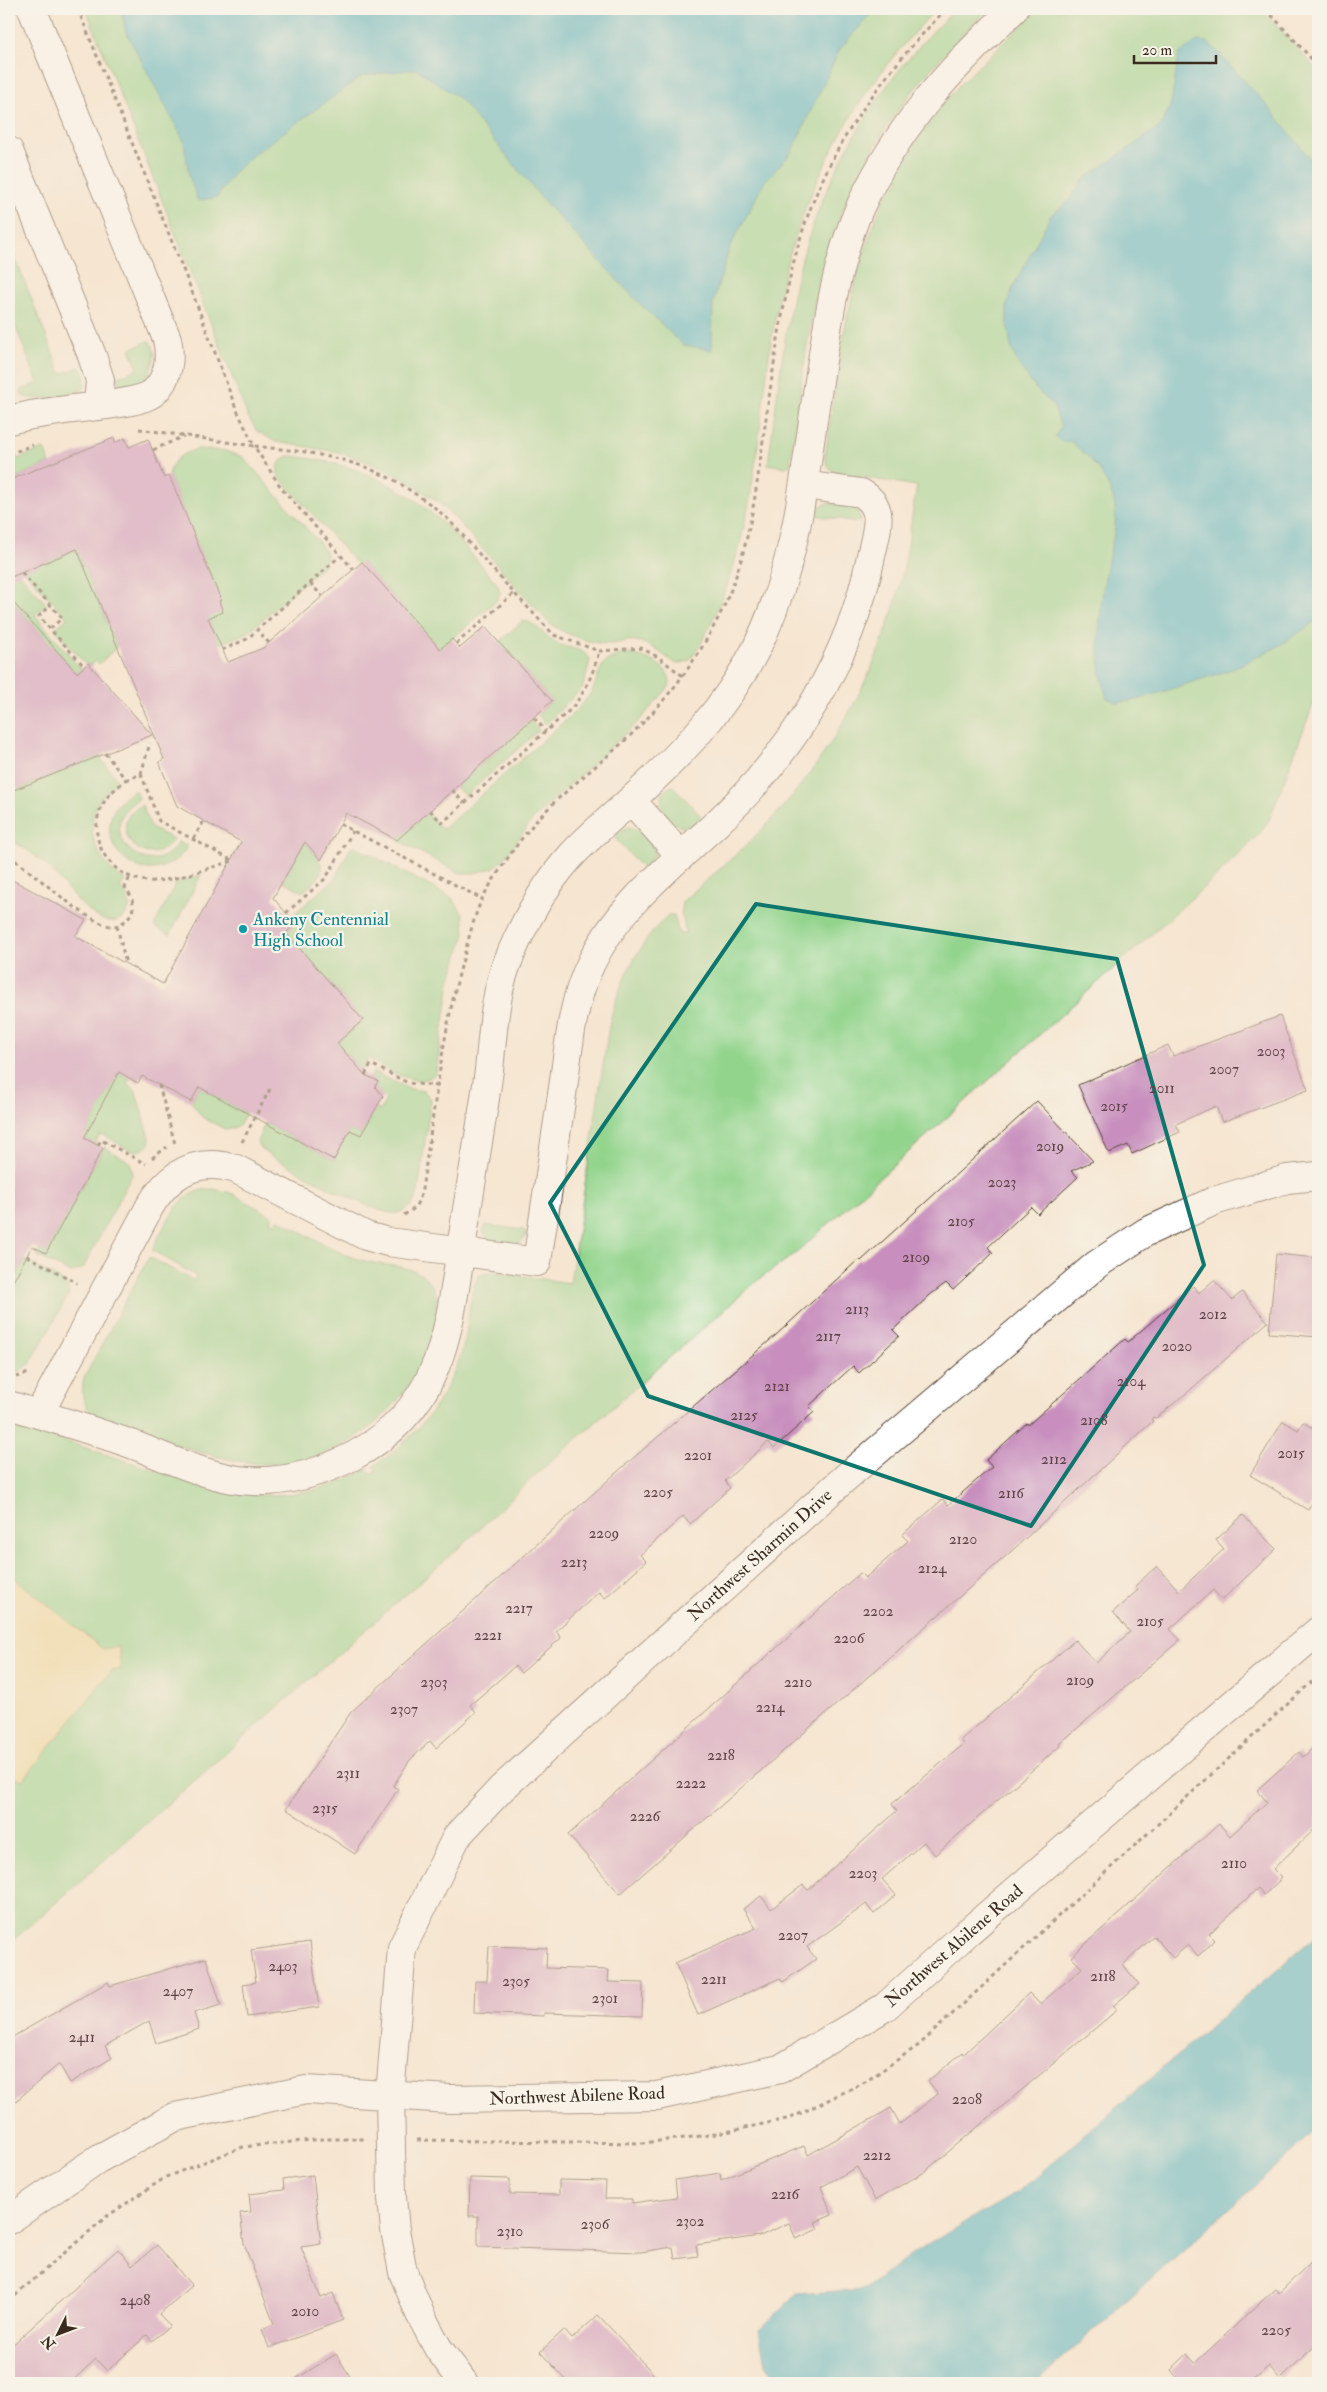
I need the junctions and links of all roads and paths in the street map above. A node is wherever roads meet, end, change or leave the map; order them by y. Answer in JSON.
{"nodes":[{"id":1,"x":32,"y":9,"type":"edge"},
{"id":2,"x":78,"y":9,"type":"edge"},
{"id":3,"x":946,"y":9,"type":"edge"},
{"id":4,"x":1014,"y":9,"type":"edge"},
{"id":5,"x":1266,"y":9,"type":"edge"},
{"id":6,"x":1318,"y":66,"type":"edge"},
{"id":7,"x":9,"y":151,"type":"edge"},
{"id":8,"x":98,"y":406,"type":"junction"},
{"id":9,"x":11,"y":413,"type":"edge"},
{"id":10,"x":130,"y":428,"type":"dead end"},
{"id":11,"x":186,"y":436,"type":"junction"},
{"id":12,"x":37,"y":444,"type":"dead end"},
{"id":13,"x":254,"y":446,"type":"junction"},
{"id":14,"x":153,"y":450,"type":"dead end"},
{"id":15,"x":9,"y":454,"type":"edge"},
{"id":16,"x":804,"y":485,"type":"junction"},
{"id":17,"x":340,"y":556,"type":"junction"},
{"id":18,"x":353,"y":569,"type":"dead end"},
{"id":19,"x":22,"y":573,"type":"dead end"},
{"id":20,"x":310,"y":583,"type":"junction"},
{"id":21,"x":514,"y":593,"type":"junction"},
{"id":22,"x":322,"y":596,"type":"dead end"},
{"id":23,"x":51,"y":605,"type":"junction"},
{"id":24,"x":50,"y":629,"type":"junction"},
{"id":25,"x":257,"y":630,"type":"junction"},
{"id":26,"x":269,"y":643,"type":"dead end"},
{"id":27,"x":456,"y":644,"type":"dead end"},
{"id":28,"x":222,"y":650,"type":"dead end"},
{"id":29,"x":599,"y":652,"type":"junction"},
{"id":30,"x":84,"y":666,"type":"dead end"},
{"id":31,"x":683,"y":676,"type":"junction"},
{"id":32,"x":534,"y":718,"type":"dead end"},
{"id":33,"x":546,"y":731,"type":"junction"},
{"id":34,"x":150,"y":742,"type":"dead end"},
{"id":35,"x":105,"y":754,"type":"dead end"},
{"id":36,"x":141,"y":774,"type":"junction"},
{"id":37,"x":126,"y":780,"type":"junction"},
{"id":38,"x":452,"y":790,"type":"dead end"},
{"id":39,"x":631,"y":800,"type":"junction"},
{"id":40,"x":464,"y":803,"type":"junction"},
{"id":41,"x":430,"y":810,"type":"dead end"},
{"id":42,"x":204,"y":821,"type":"dead end"},
{"id":43,"x":340,"y":824,"type":"dead end"},
{"id":44,"x":353,"y":831,"type":"junction"},
{"id":45,"x":193,"y":839,"type":"junction"},
{"id":46,"x":9,"y":856,"type":"edge"},
{"id":47,"x":681,"y":856,"type":"junction"},
{"id":48,"x":130,"y":877,"type":"junction"},
{"id":49,"x":482,"y":899,"type":"junction"},
{"id":50,"x":286,"y":913,"type":"dead end"},
{"id":51,"x":117,"y":926,"type":"junction"},
{"id":52,"x":126,"y":964,"type":"dead end"},
{"id":53,"x":365,"y":1075,"type":"dead end"},
{"id":54,"x":160,"y":1085,"type":"dead end"},
{"id":55,"x":436,"y":1086,"type":"junction"},
{"id":56,"x":271,"y":1087,"type":"dead end"},
{"id":57,"x":182,"y":1142,"type":"dead end"},
{"id":58,"x":236,"y":1143,"type":"dead end"},
{"id":59,"x":175,"y":1144,"type":"junction"},
{"id":60,"x":98,"y":1146,"type":"dead end"},
{"id":61,"x":146,"y":1164,"type":"junction"},
{"id":62,"x":142,"y":1171,"type":"dead end"},
{"id":63,"x":1318,"y":1176,"type":"edge"},
{"id":64,"x":397,"y":1218,"type":"dead end"},
{"id":65,"x":460,"y":1252,"type":"junction"},
{"id":66,"x":27,"y":1256,"type":"dead end"},
{"id":67,"x":77,"y":1291,"type":"dead end"},
{"id":68,"x":35,"y":1368,"type":"dead end"},
{"id":69,"x":9,"y":1378,"type":"edge"},
{"id":70,"x":9,"y":1405,"type":"edge"},
{"id":71,"x":39,"y":1414,"type":"junction"},
{"id":72,"x":1318,"y":1631,"type":"edge"},
{"id":73,"x":1318,"y":1676,"type":"edge"},
{"id":74,"x":390,"y":2096,"type":"junction"},
{"id":75,"x":390,"y":2140,"type":"junction"},
{"id":76,"x":9,"y":2220,"type":"edge"},
{"id":77,"x":9,"y":2301,"type":"edge"},
{"id":78,"x":464,"y":2383,"type":"edge"}],
"edges":[{"from":1,"to":8,"type":"street"},
{"from":2,"to":13,"type":"path"},
{"from":3,"to":31,"type":"path"},
{"from":4,"to":16,"type":"street"},
{"from":5,"to":6,"type":"path"},
{"from":7,"to":8,"type":"street"},
{"from":8,"to":9,"type":"street"},
{"from":10,"to":11,"type":"path"},
{"from":11,"to":13,"type":"path"},
{"from":11,"to":14,"type":"path"},
{"from":12,"to":15,"type":"path"},
{"from":13,"to":17,"type":"path"},
{"from":13,"to":21,"type":"path"},
{"from":16,"to":39,"type":"street"},
{"from":16,"to":47,"type":"street"},
{"from":17,"to":18,"type":"path"},
{"from":17,"to":20,"type":"path"},
{"from":19,"to":23,"type":"path"},
{"from":20,"to":22,"type":"path"},
{"from":20,"to":25,"type":"path"},
{"from":21,"to":27,"type":"path"},
{"from":21,"to":29,"type":"path"},
{"from":23,"to":24,"type":"path"},
{"from":23,"to":24,"type":"path"},
{"from":24,"to":30,"type":"path"},
{"from":25,"to":26,"type":"path"},
{"from":25,"to":28,"type":"path"},
{"from":29,"to":31,"type":"path"},
{"from":29,"to":33,"type":"path"},
{"from":31,"to":49,"type":"path"},
{"from":32,"to":33,"type":"path"},
{"from":33,"to":40,"type":"path"},
{"from":34,"to":36,"type":"path"},
{"from":35,"to":37,"type":"path"},
{"from":36,"to":37,"type":"path"},
{"from":36,"to":45,"type":"path"},
{"from":37,"to":48,"type":"path"},
{"from":38,"to":40,"type":"path"},
{"from":39,"to":47,"type":"street"},
{"from":39,"to":65,"type":"street"},
{"from":40,"to":41,"type":"path"},
{"from":42,"to":45,"type":"path"},
{"from":43,"to":44,"type":"path"},
{"from":44,"to":49,"type":"path"},
{"from":44,"to":50,"type":"path"},
{"from":45,"to":48,"type":"path"},
{"from":46,"to":51,"type":"path"},
{"from":47,"to":65,"type":"street"},
{"from":48,"to":51,"type":"path"},
{"from":49,"to":55,"type":"path"},
{"from":51,"to":52,"type":"path"},
{"from":53,"to":55,"type":"path"},
{"from":54,"to":59,"type":"path"},
{"from":55,"to":64,"type":"path"},
{"from":56,"to":58,"type":"path"},
{"from":57,"to":59,"type":"path"},
{"from":59,"to":61,"type":"path"},
{"from":60,"to":61,"type":"path"},
{"from":61,"to":62,"type":"path"},
{"from":63,"to":74,"type":"street","name":"Northwest Sharmin Drive"},
{"from":65,"to":71,"type":"street"},
{"from":65,"to":71,"type":"street"},
{"from":66,"to":67,"type":"path"},
{"from":68,"to":69,"type":"path"},
{"from":70,"to":71,"type":"street"},
{"from":72,"to":74,"type":"street","name":"Northwest Abilene Road"},
{"from":73,"to":75,"type":"path"},
{"from":74,"to":75,"type":"street","name":"Northwest Sharmin Drive"},
{"from":74,"to":76,"type":"street","name":"Northwest Abilene Road"},
{"from":75,"to":77,"type":"path"},
{"from":75,"to":78,"type":"street","name":"Northwest Sharmin Drive"}]}
